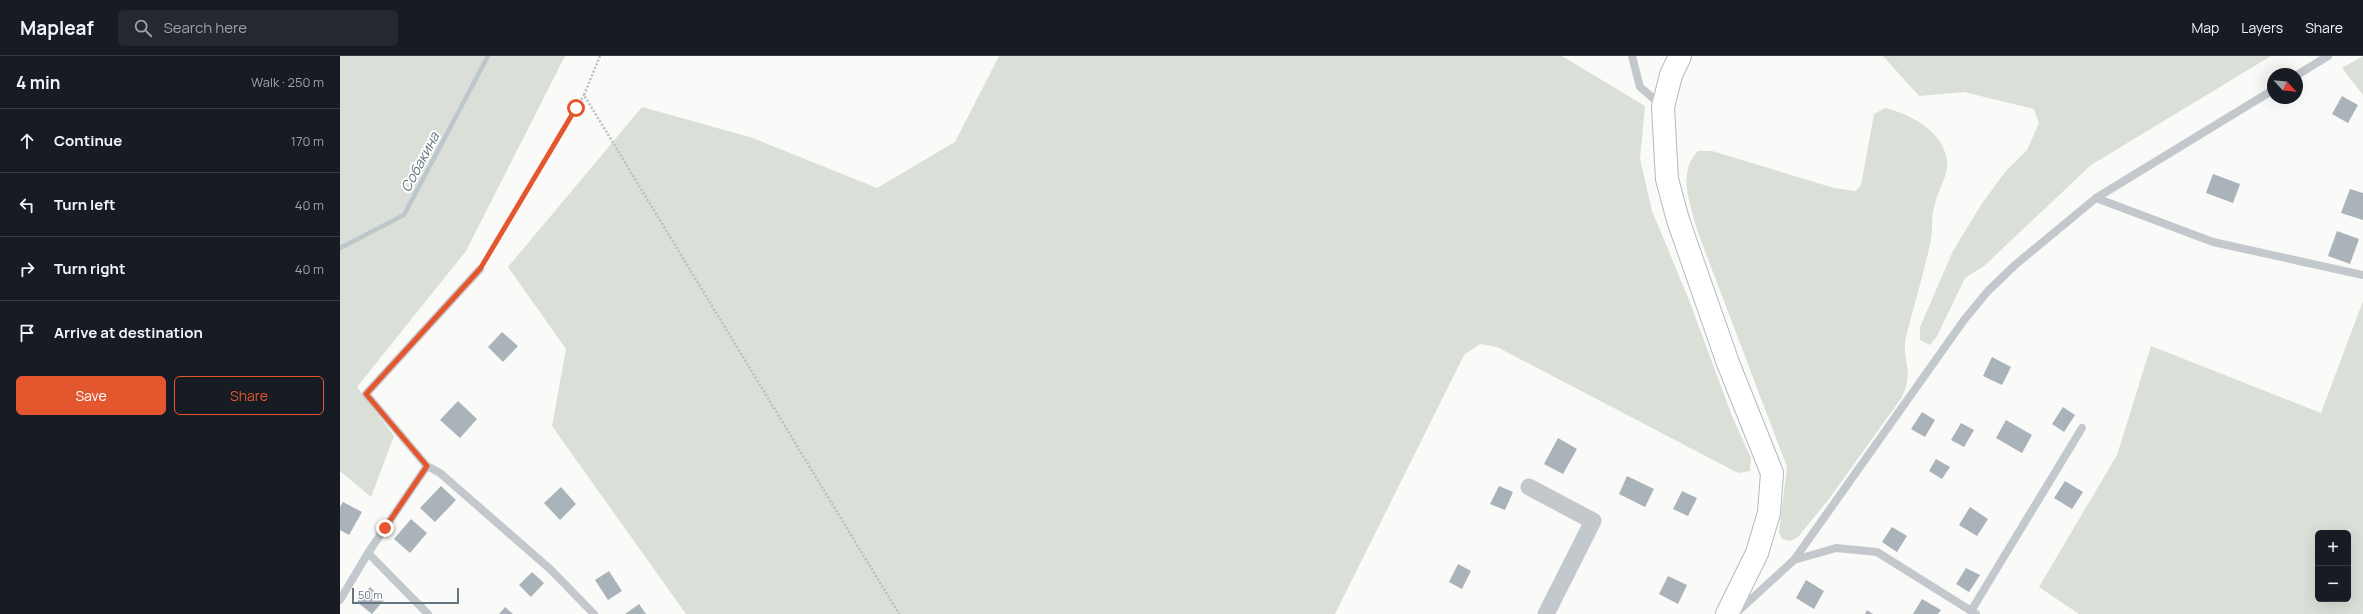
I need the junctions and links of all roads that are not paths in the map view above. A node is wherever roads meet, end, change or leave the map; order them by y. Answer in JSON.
{"nodes":[{"id":1,"x":1632,"y":56,"type":"edge"},
{"id":2,"x":1680,"y":56,"type":"edge"},
{"id":3,"x":2328,"y":56,"type":"edge"},
{"id":4,"x":2303,"y":71,"type":"edge"},
{"id":5,"x":2267,"y":94,"type":"edge"},
{"id":6,"x":1663,"y":106,"type":"junction"},
{"id":7,"x":2096,"y":198,"type":"junction"},
{"id":8,"x":480,"y":269,"type":"road end"},
{"id":9,"x":2363,"y":275,"type":"edge"},
{"id":10,"x":2082,"y":428,"type":"dead end"},
{"id":11,"x":427,"y":466,"type":"junction"},
{"id":12,"x":1529,"y":487,"type":"dead end"},
{"id":13,"x":368,"y":553,"type":"junction"},
{"id":14,"x":1794,"y":560,"type":"junction"},
{"id":15,"x":340,"y":600,"type":"edge"},
{"id":16,"x":1974,"y":612,"type":"edge"},
{"id":17,"x":428,"y":614,"type":"edge"},
{"id":18,"x":594,"y":614,"type":"edge"},
{"id":19,"x":1546,"y":614,"type":"edge"},
{"id":20,"x":1727,"y":614,"type":"edge"},
{"id":21,"x":1735,"y":614,"type":"edge"}],
"edges":[{"from":1,"to":6,"type":"lane"},
{"from":2,"to":6,"type":"main road"},
{"from":3,"to":4,"type":"lane"},
{"from":5,"to":7,"type":"lane"},
{"from":6,"to":20,"type":"main road"},
{"from":7,"to":9,"type":"lane"},
{"from":7,"to":14,"type":"lane"},
{"from":8,"to":11,"type":"lane"},
{"from":10,"to":16,"type":"lane"},
{"from":11,"to":13,"type":"lane"},
{"from":11,"to":18,"type":"lane"},
{"from":12,"to":19,"type":"street"},
{"from":13,"to":15,"type":"lane"},
{"from":13,"to":17,"type":"lane"},
{"from":14,"to":16,"type":"lane"},
{"from":14,"to":21,"type":"lane"}]}
